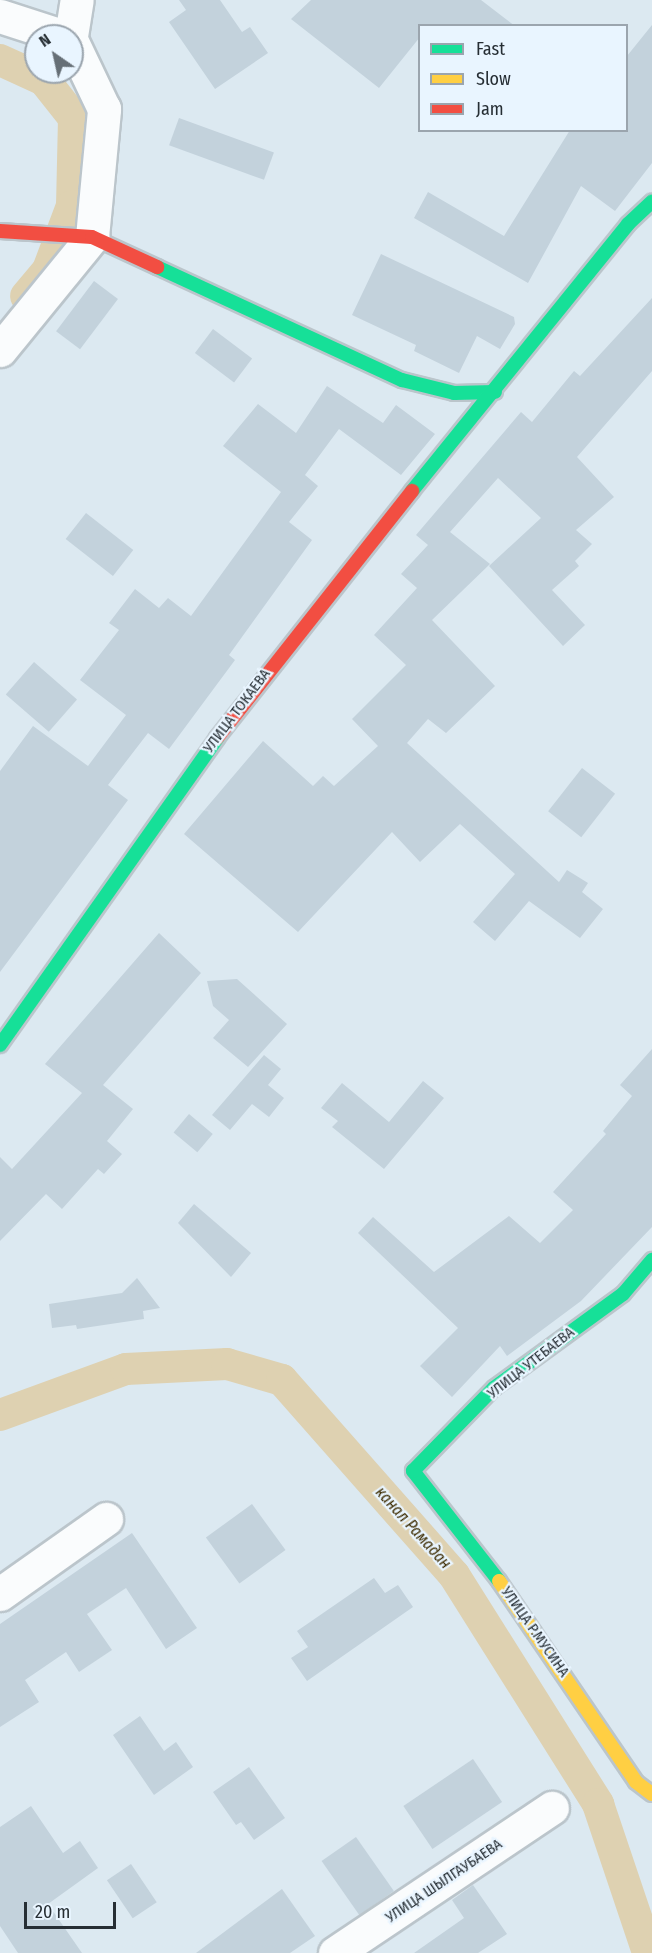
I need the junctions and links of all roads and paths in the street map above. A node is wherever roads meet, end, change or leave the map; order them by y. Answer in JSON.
{"nodes":[{"id":1,"x":77,"y":0,"type":"edge"},
{"id":2,"x":7,"y":14,"type":"edge"},
{"id":3,"x":32,"y":24,"type":"edge"},
{"id":4,"x":74,"y":24,"type":"edge"},
{"id":5,"x":84,"y":67,"type":"edge"},
{"id":6,"x":652,"y":202,"type":"edge"},
{"id":7,"x":0,"y":231,"type":"edge"},
{"id":8,"x":92,"y":237,"type":"junction"},
{"id":9,"x":0,"y":350,"type":"edge"},
{"id":10,"x":495,"y":393,"type":"junction"},
{"id":11,"x":0,"y":1045,"type":"edge"},
{"id":12,"x":652,"y":1260,"type":"edge"},
{"id":13,"x":413,"y":1471,"type":"joint"},
{"id":14,"x":106,"y":1519,"type":"dead end"},
{"id":15,"x":0,"y":1594,"type":"edge"},
{"id":16,"x":652,"y":1794,"type":"edge"},
{"id":17,"x":552,"y":1808,"type":"dead end"},
{"id":18,"x":335,"y":1953,"type":"edge"}],
"edges":[{"from":1,"to":4,"type":"street"},
{"from":2,"to":3,"type":"street"},
{"from":5,"to":8,"type":"street"},
{"from":6,"to":10,"type":"street","name":"УЛИЦА ТОКАЕВА"},
{"from":7,"to":8,"type":"street"},
{"from":8,"to":9,"type":"street"},
{"from":8,"to":10,"type":"street"},
{"from":10,"to":11,"type":"street","name":"УЛИЦА ТОКАЕВА"},
{"from":12,"to":13,"type":"street","name":"УЛИЦА УТЕБАЕВА"},
{"from":13,"to":16,"type":"street","name":"УЛИЦА Р.МУСИНА"},
{"from":14,"to":15,"type":"street"},
{"from":17,"to":18,"type":"street","name":"УЛИЦА ШЫЛГАУБАЕВА"}]}
